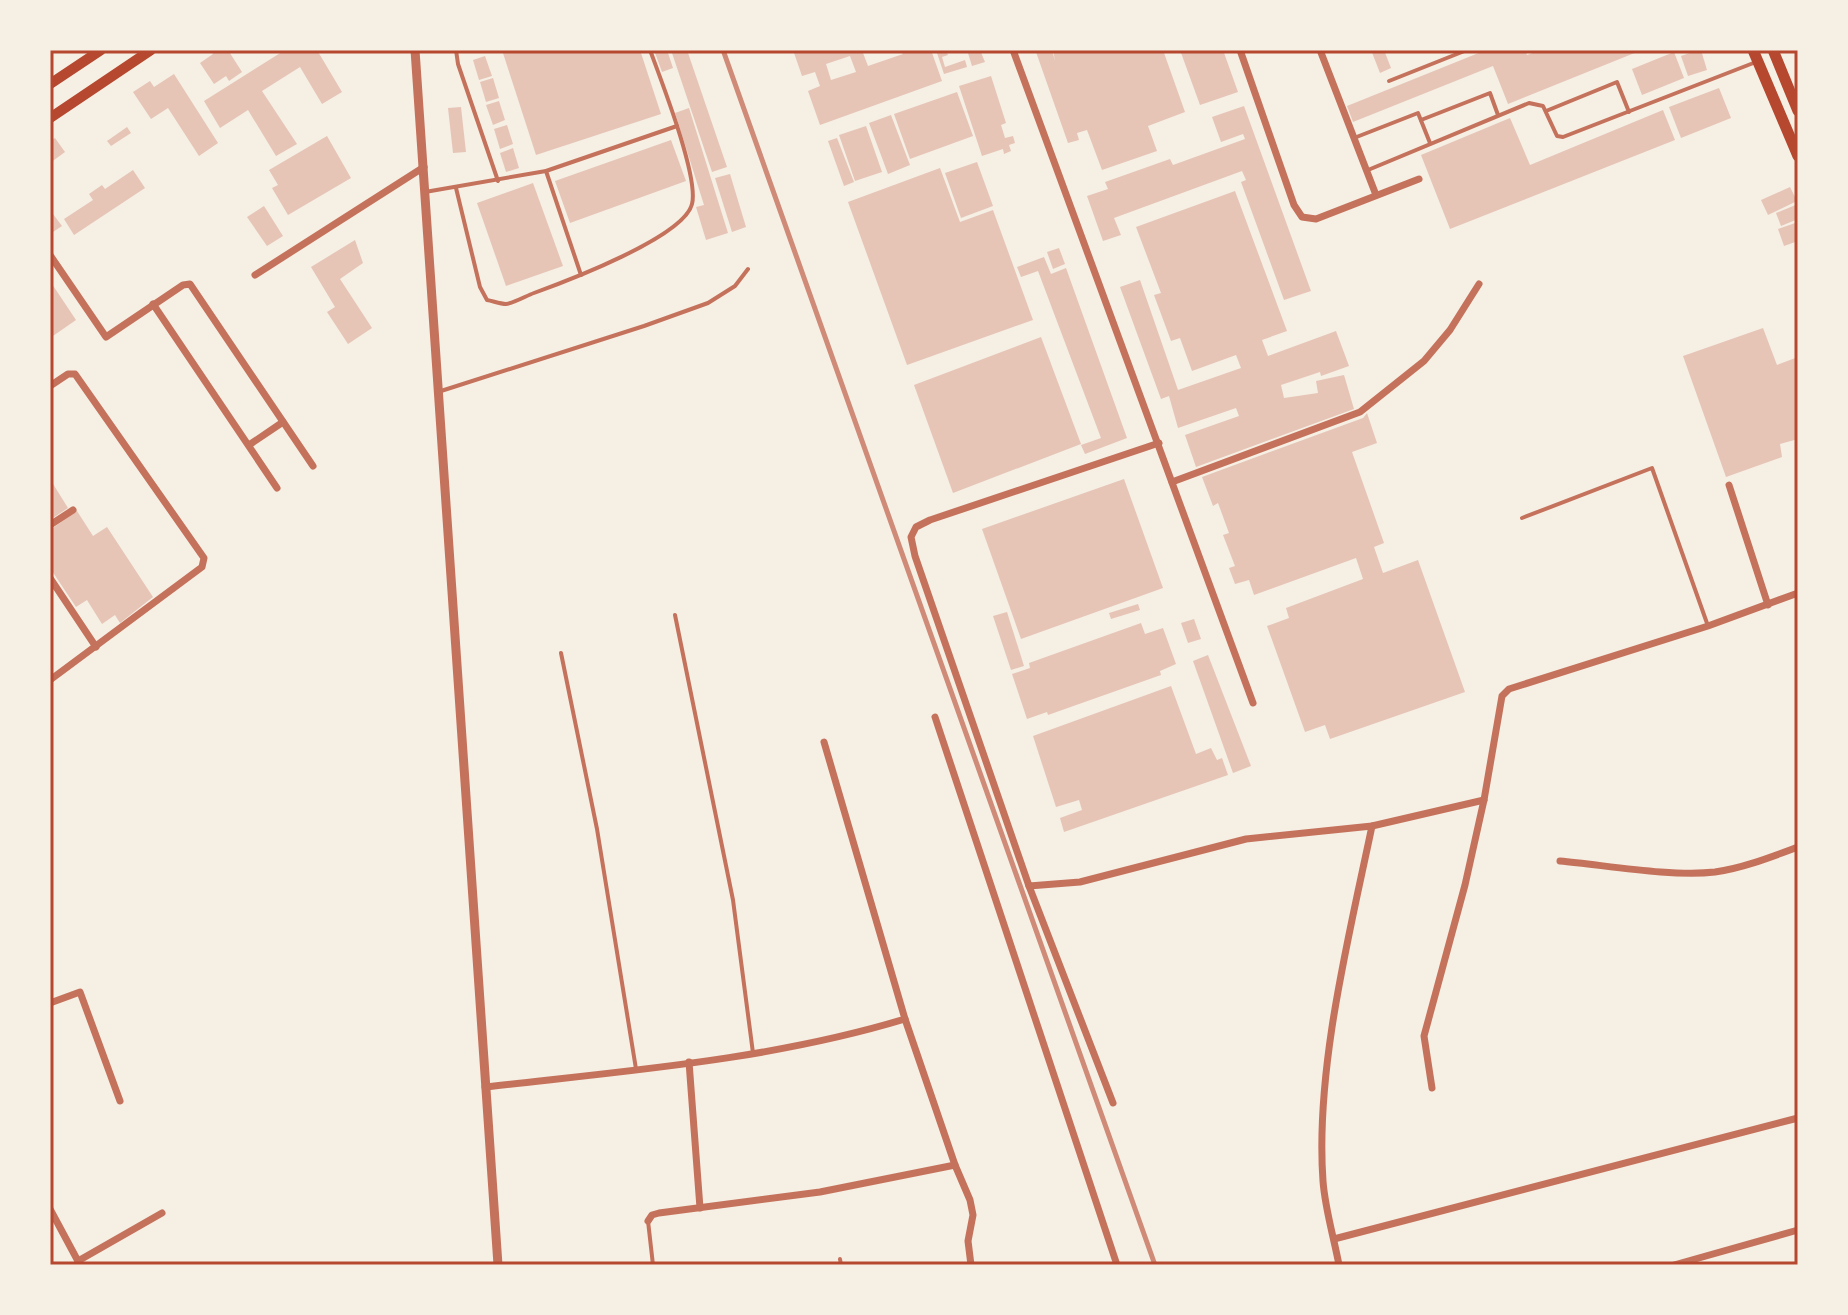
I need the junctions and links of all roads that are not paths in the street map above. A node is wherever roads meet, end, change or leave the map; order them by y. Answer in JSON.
{"nodes":[{"id":1,"x":101,"y":50,"type":"edge"},
{"id":2,"x":151,"y":50,"type":"edge"},
{"id":3,"x":415,"y":50,"type":"edge"},
{"id":4,"x":456,"y":50,"type":"edge"},
{"id":5,"x":650,"y":50,"type":"edge"},
{"id":6,"x":1013,"y":50,"type":"edge"},
{"id":7,"x":1240,"y":50,"type":"edge"},
{"id":8,"x":1320,"y":50,"type":"edge"},
{"id":9,"x":1467,"y":50,"type":"edge"},
{"id":10,"x":1773,"y":50,"type":"edge"},
{"id":11,"x":1756,"y":56,"type":"edge"},
{"id":12,"x":1389,"y":81,"type":"dead end"},
{"id":13,"x":50,"y":84,"type":"edge"},
{"id":14,"x":1546,"y":111,"type":"junction"},
{"id":15,"x":1798,"y":111,"type":"edge"},
{"id":16,"x":1629,"y":112,"type":"junction"},
{"id":17,"x":1498,"y":116,"type":"junction"},
{"id":18,"x":50,"y":118,"type":"edge"},
{"id":19,"x":1421,"y":120,"type":"junction"},
{"id":20,"x":677,"y":126,"type":"junction"},
{"id":21,"x":1354,"y":138,"type":"junction"},
{"id":22,"x":1430,"y":144,"type":"junction"},
{"id":23,"x":1798,"y":156,"type":"edge"},
{"id":24,"x":424,"y":167,"type":"junction"},
{"id":25,"x":546,"y":171,"type":"junction"},
{"id":26,"x":1367,"y":171,"type":"junction"},
{"id":27,"x":1419,"y":179,"type":"dead end"},
{"id":28,"x":498,"y":181,"type":"junction"},
{"id":29,"x":456,"y":188,"type":"junction"},
{"id":30,"x":425,"y":192,"type":"junction"},
{"id":31,"x":1376,"y":195,"type":"junction"},
{"id":32,"x":50,"y":255,"type":"edge"},
{"id":33,"x":748,"y":269,"type":"dead end"},
{"id":34,"x":255,"y":275,"type":"dead end"},
{"id":35,"x":581,"y":275,"type":"junction"},
{"id":36,"x":1479,"y":284,"type":"dead end"},
{"id":37,"x":153,"y":304,"type":"junction"},
{"id":38,"x":50,"y":386,"type":"edge"},
{"id":39,"x":439,"y":392,"type":"junction"},
{"id":40,"x":283,"y":422,"type":"junction"},
{"id":41,"x":1159,"y":443,"type":"junction"},
{"id":42,"x":249,"y":445,"type":"junction"},
{"id":43,"x":313,"y":466,"type":"dead end"},
{"id":44,"x":1172,"y":482,"type":"junction"},
{"id":45,"x":1729,"y":485,"type":"dead end"},
{"id":46,"x":277,"y":488,"type":"dead end"},
{"id":47,"x":73,"y":510,"type":"dead end"},
{"id":48,"x":1522,"y":518,"type":"dead end"},
{"id":49,"x":50,"y":525,"type":"edge"},
{"id":50,"x":50,"y":578,"type":"edge"},
{"id":51,"x":1798,"y":593,"type":"edge"},
{"id":52,"x":1768,"y":605,"type":"junction"},
{"id":53,"x":675,"y":615,"type":"dead end"},
{"id":54,"x":1708,"y":626,"type":"junction"},
{"id":55,"x":96,"y":647,"type":"junction"},
{"id":56,"x":561,"y":653,"type":"dead end"},
{"id":57,"x":50,"y":680,"type":"edge"},
{"id":58,"x":1253,"y":703,"type":"dead end"},
{"id":59,"x":935,"y":717,"type":"dead end"},
{"id":60,"x":824,"y":742,"type":"dead end"},
{"id":61,"x":1484,"y":800,"type":"junction"},
{"id":62,"x":1372,"y":826,"type":"junction"},
{"id":63,"x":1798,"y":847,"type":"edge"},
{"id":64,"x":1560,"y":861,"type":"dead end"},
{"id":65,"x":1029,"y":886,"type":"junction"},
{"id":66,"x":50,"y":1003,"type":"edge"},
{"id":67,"x":905,"y":1019,"type":"junction"},
{"id":68,"x":753,"y":1053,"type":"junction"},
{"id":69,"x":689,"y":1062,"type":"junction"},
{"id":70,"x":636,"y":1069,"type":"junction"},
{"id":71,"x":485,"y":1087,"type":"junction"},
{"id":72,"x":1432,"y":1088,"type":"dead end"},
{"id":73,"x":120,"y":1101,"type":"dead end"},
{"id":74,"x":1113,"y":1103,"type":"dead end"},
{"id":75,"x":1798,"y":1118,"type":"edge"},
{"id":76,"x":955,"y":1165,"type":"junction"},
{"id":77,"x":700,"y":1208,"type":"junction"},
{"id":78,"x":50,"y":1209,"type":"edge"},
{"id":79,"x":162,"y":1213,"type":"dead end"},
{"id":80,"x":648,"y":1221,"type":"joint"},
{"id":81,"x":1798,"y":1230,"type":"edge"},
{"id":82,"x":1334,"y":1239,"type":"junction"},
{"id":83,"x":79,"y":1263,"type":"edge"},
{"id":84,"x":498,"y":1265,"type":"edge"},
{"id":85,"x":653,"y":1265,"type":"edge"},
{"id":86,"x":971,"y":1265,"type":"edge"},
{"id":87,"x":1117,"y":1265,"type":"edge"},
{"id":88,"x":1339,"y":1265,"type":"edge"},
{"id":89,"x":1674,"y":1265,"type":"edge"}],
"edges":[{"from":1,"to":13,"type":"main road"},
{"from":2,"to":18,"type":"main road"},
{"from":3,"to":24,"type":"street"},
{"from":4,"to":28,"type":"lane"},
{"from":5,"to":20,"type":"lane"},
{"from":6,"to":41,"type":"street"},
{"from":7,"to":31,"type":"street"},
{"from":8,"to":21,"type":"street"},
{"from":9,"to":12,"type":"lane"},
{"from":10,"to":15,"type":"main road"},
{"from":11,"to":16,"type":"lane"},
{"from":11,"to":23,"type":"main road"},
{"from":14,"to":16,"type":"lane"},
{"from":14,"to":16,"type":"lane"},
{"from":14,"to":17,"type":"lane"},
{"from":17,"to":19,"type":"lane"},
{"from":17,"to":22,"type":"lane"},
{"from":19,"to":21,"type":"lane"},
{"from":19,"to":22,"type":"lane"},
{"from":20,"to":25,"type":"lane"},
{"from":20,"to":35,"type":"lane"},
{"from":21,"to":26,"type":"street"},
{"from":22,"to":26,"type":"lane"},
{"from":24,"to":30,"type":"street"},
{"from":24,"to":34,"type":"street"},
{"from":25,"to":28,"type":"lane"},
{"from":25,"to":35,"type":"lane"},
{"from":26,"to":31,"type":"street"},
{"from":27,"to":31,"type":"street"},
{"from":28,"to":29,"type":"lane"},
{"from":29,"to":30,"type":"lane"},
{"from":29,"to":35,"type":"lane"},
{"from":30,"to":39,"type":"street"},
{"from":32,"to":37,"type":"street"},
{"from":33,"to":39,"type":"lane"},
{"from":36,"to":44,"type":"street"},
{"from":37,"to":40,"type":"street"},
{"from":37,"to":42,"type":"street"},
{"from":38,"to":55,"type":"street"},
{"from":39,"to":71,"type":"street"},
{"from":40,"to":42,"type":"street"},
{"from":40,"to":43,"type":"street"},
{"from":41,"to":44,"type":"street"},
{"from":41,"to":65,"type":"street"},
{"from":42,"to":46,"type":"street"},
{"from":44,"to":58,"type":"street"},
{"from":45,"to":52,"type":"street"},
{"from":47,"to":49,"type":"street"},
{"from":48,"to":54,"type":"lane"},
{"from":50,"to":55,"type":"street"},
{"from":51,"to":52,"type":"street"},
{"from":52,"to":54,"type":"street"},
{"from":53,"to":68,"type":"lane"},
{"from":54,"to":61,"type":"street"},
{"from":55,"to":57,"type":"street"},
{"from":56,"to":70,"type":"lane"},
{"from":59,"to":87,"type":"street"},
{"from":60,"to":67,"type":"street"},
{"from":61,"to":62,"type":"street"},
{"from":61,"to":72,"type":"street"},
{"from":62,"to":65,"type":"street"},
{"from":62,"to":82,"type":"street"},
{"from":63,"to":64,"type":"street"},
{"from":65,"to":74,"type":"street"},
{"from":66,"to":73,"type":"street"},
{"from":67,"to":68,"type":"street"},
{"from":67,"to":76,"type":"street"},
{"from":68,"to":69,"type":"street"},
{"from":69,"to":70,"type":"street"},
{"from":69,"to":77,"type":"street"},
{"from":70,"to":71,"type":"street"},
{"from":71,"to":84,"type":"street"},
{"from":75,"to":82,"type":"street"},
{"from":76,"to":77,"type":"street"},
{"from":76,"to":86,"type":"street"},
{"from":77,"to":80,"type":"street"},
{"from":78,"to":83,"type":"street"},
{"from":79,"to":83,"type":"street"},
{"from":80,"to":85,"type":"lane"},
{"from":81,"to":89,"type":"street"},
{"from":82,"to":88,"type":"street"}]}
